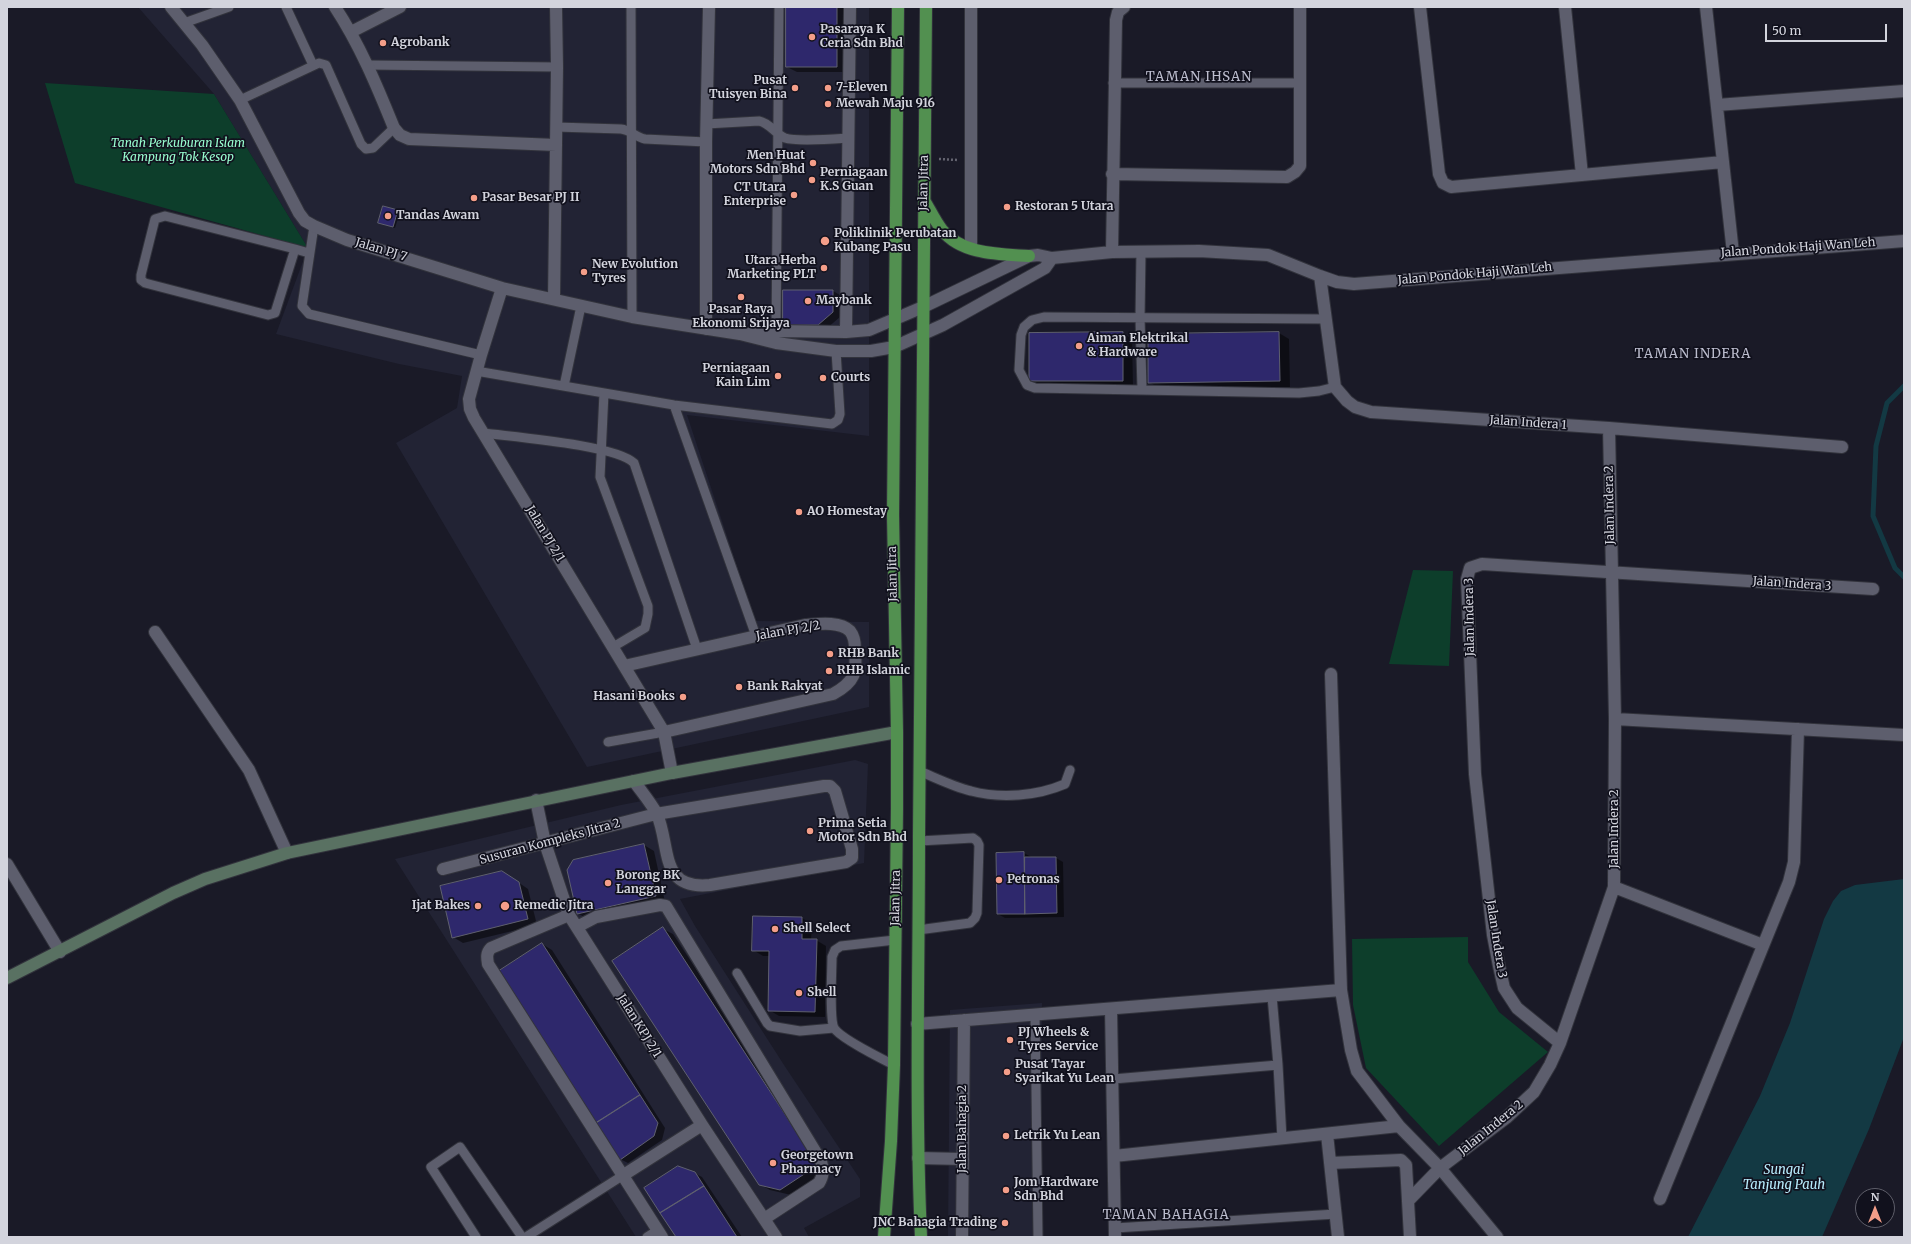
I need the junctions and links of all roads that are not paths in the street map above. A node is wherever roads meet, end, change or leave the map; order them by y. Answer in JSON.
{"nodes":[{"id":1,"x":172,"y":7,"type":"edge"},
{"id":2,"x":229,"y":7,"type":"edge"},
{"id":3,"x":286,"y":7,"type":"edge"},
{"id":4,"x":335,"y":7,"type":"edge"},
{"id":5,"x":400,"y":7,"type":"edge"},
{"id":6,"x":556,"y":7,"type":"edge"},
{"id":7,"x":631,"y":7,"type":"edge"},
{"id":8,"x":709,"y":7,"type":"edge"},
{"id":9,"x":779,"y":7,"type":"edge"},
{"id":10,"x":850,"y":7,"type":"edge"},
{"id":11,"x":898,"y":7,"type":"edge"},
{"id":12,"x":926,"y":7,"type":"edge"},
{"id":13,"x":971,"y":7,"type":"edge"},
{"id":14,"x":1124,"y":7,"type":"edge"},
{"id":15,"x":1300,"y":7,"type":"edge"},
{"id":16,"x":1420,"y":7,"type":"edge"},
{"id":17,"x":1565,"y":7,"type":"edge"},
{"id":18,"x":1706,"y":7,"type":"edge"},
{"id":19,"x":184,"y":23,"type":"junction"},
{"id":20,"x":351,"y":32,"type":"junction"},
{"id":21,"x":313,"y":65,"type":"junction"},
{"id":22,"x":368,"y":65,"type":"junction"},
{"id":23,"x":557,"y":67,"type":"junction"},
{"id":24,"x":1113,"y":83,"type":"junction"},
{"id":25,"x":1299,"y":83,"type":"junction"},
{"id":26,"x":1904,"y":91,"type":"edge"},
{"id":27,"x":240,"y":100,"type":"junction"},
{"id":28,"x":1717,"y":105,"type":"junction"},
{"id":29,"x":706,"y":124,"type":"junction"},
{"id":30,"x":556,"y":127,"type":"junction"},
{"id":31,"x":394,"y":128,"type":"junction"},
{"id":32,"x":632,"y":133,"type":"junction"},
{"id":33,"x":777,"y":134,"type":"junction"},
{"id":34,"x":849,"y":138,"type":"junction"},
{"id":35,"x":706,"y":142,"type":"junction"},
{"id":36,"x":556,"y":145,"type":"junction"},
{"id":37,"x":1723,"y":162,"type":"junction"},
{"id":38,"x":1112,"y":174,"type":"junction"},
{"id":39,"x":1582,"y":175,"type":"junction"},
{"id":40,"x":924,"y":200,"type":"junction"},
{"id":41,"x":314,"y":226,"type":"junction"},
{"id":42,"x":1904,"y":240,"type":"edge"},
{"id":43,"x":971,"y":248,"type":"junction"},
{"id":44,"x":295,"y":250,"type":"junction"},
{"id":45,"x":1112,"y":252,"type":"junction"},
{"id":46,"x":1141,"y":252,"type":"junction"},
{"id":47,"x":310,"y":253,"type":"junction"},
{"id":48,"x":1733,"y":253,"type":"junction"},
{"id":49,"x":1029,"y":256,"type":"junction"},
{"id":50,"x":1052,"y":258,"type":"junction"},
{"id":51,"x":1320,"y":276,"type":"junction"},
{"id":52,"x":502,"y":288,"type":"junction"},
{"id":53,"x":554,"y":298,"type":"junction"},
{"id":54,"x":582,"y":306,"type":"junction"},
{"id":55,"x":923,"y":307,"type":"junction"},
{"id":56,"x":632,"y":317,"type":"junction"},
{"id":57,"x":1140,"y":318,"type":"junction"},
{"id":58,"x":1325,"y":319,"type":"junction"},
{"id":59,"x":894,"y":320,"type":"junction"},
{"id":60,"x":706,"y":329,"type":"junction"},
{"id":61,"x":776,"y":331,"type":"junction"},
{"id":62,"x":846,"y":332,"type":"junction"},
{"id":63,"x":740,"y":334,"type":"junction"},
{"id":64,"x":923,"y":335,"type":"junction"},
{"id":65,"x":894,"y":347,"type":"junction"},
{"id":66,"x":836,"y":351,"type":"junction"},
{"id":67,"x":481,"y":355,"type":"junction"},
{"id":68,"x":476,"y":371,"type":"junction"},
{"id":69,"x":564,"y":386,"type":"junction"},
{"id":70,"x":1335,"y":387,"type":"junction"},
{"id":71,"x":1142,"y":389,"type":"junction"},
{"id":72,"x":604,"y":393,"type":"junction"},
{"id":73,"x":674,"y":405,"type":"junction"},
{"id":74,"x":1609,"y":428,"type":"junction"},
{"id":75,"x":484,"y":433,"type":"junction"},
{"id":76,"x":1842,"y":447,"type":"dead end"},
{"id":77,"x":600,"y":449,"type":"junction"},
{"id":78,"x":1612,"y":573,"type":"junction"},
{"id":79,"x":1873,"y":589,"type":"dead end"},
{"id":80,"x":155,"y":632,"type":"dead end"},
{"id":81,"x":756,"y":636,"type":"junction"},
{"id":82,"x":613,"y":647,"type":"junction"},
{"id":83,"x":697,"y":649,"type":"junction"},
{"id":84,"x":624,"y":666,"type":"junction"},
{"id":85,"x":1331,"y":674,"type":"dead end"},
{"id":86,"x":1615,"y":719,"type":"junction"},
{"id":87,"x":1798,"y":730,"type":"junction"},
{"id":88,"x":664,"y":732,"type":"junction"},
{"id":89,"x":897,"y":732,"type":"junction"},
{"id":90,"x":1904,"y":735,"type":"edge"},
{"id":91,"x":608,"y":742,"type":"dead end"},
{"id":92,"x":1070,"y":770,"type":"dead end"},
{"id":93,"x":919,"y":771,"type":"junction"},
{"id":94,"x":672,"y":773,"type":"junction"},
{"id":95,"x":634,"y":781,"type":"junction"},
{"id":96,"x":536,"y":800,"type":"junction"},
{"id":97,"x":656,"y":814,"type":"junction"},
{"id":98,"x":919,"y":841,"type":"junction"},
{"id":99,"x":545,"y":843,"type":"junction"},
{"id":100,"x":286,"y":853,"type":"junction"},
{"id":101,"x":7,"y":864,"type":"edge"},
{"id":102,"x":443,"y":869,"type":"dead end"},
{"id":103,"x":1614,"y":888,"type":"junction"},
{"id":104,"x":569,"y":915,"type":"junction"},
{"id":105,"x":577,"y":927,"type":"junction"},
{"id":106,"x":918,"y":930,"type":"junction"},
{"id":107,"x":895,"y":940,"type":"junction"},
{"id":108,"x":1763,"y":945,"type":"junction"},
{"id":109,"x":60,"y":952,"type":"junction"},
{"id":110,"x":737,"y":973,"type":"dead end"},
{"id":111,"x":7,"y":978,"type":"edge"},
{"id":112,"x":1341,"y":990,"type":"junction"},
{"id":113,"x":1272,"y":996,"type":"junction"},
{"id":114,"x":1111,"y":1009,"type":"junction"},
{"id":115,"x":1035,"y":1015,"type":"junction"},
{"id":116,"x":964,"y":1020,"type":"junction"},
{"id":117,"x":917,"y":1024,"type":"junction"},
{"id":118,"x":834,"y":1028,"type":"junction"},
{"id":119,"x":1560,"y":1043,"type":"junction"},
{"id":120,"x":1278,"y":1065,"type":"junction"},
{"id":121,"x":894,"y":1066,"type":"junction"},
{"id":122,"x":1112,"y":1079,"type":"junction"},
{"id":123,"x":702,"y":1125,"type":"junction"},
{"id":124,"x":1399,"y":1126,"type":"junction"},
{"id":125,"x":1327,"y":1134,"type":"junction"},
{"id":126,"x":1282,"y":1138,"type":"junction"},
{"id":127,"x":1114,"y":1156,"type":"junction"},
{"id":128,"x":918,"y":1158,"type":"junction"},
{"id":129,"x":963,"y":1159,"type":"junction"},
{"id":130,"x":1330,"y":1163,"type":"junction"},
{"id":131,"x":1440,"y":1168,"type":"junction"},
{"id":132,"x":622,"y":1176,"type":"junction"},
{"id":133,"x":1660,"y":1199,"type":"dead end"},
{"id":134,"x":1408,"y":1201,"type":"junction"},
{"id":135,"x":1336,"y":1214,"type":"junction"},
{"id":136,"x":764,"y":1219,"type":"junction"},
{"id":137,"x":1115,"y":1233,"type":"edge"},
{"id":138,"x":660,"y":1234,"type":"edge"},
{"id":139,"x":476,"y":1237,"type":"edge"},
{"id":140,"x":522,"y":1237,"type":"edge"},
{"id":141,"x":526,"y":1237,"type":"edge"},
{"id":142,"x":647,"y":1237,"type":"edge"},
{"id":143,"x":776,"y":1237,"type":"edge"},
{"id":144,"x":884,"y":1237,"type":"edge"},
{"id":145,"x":922,"y":1237,"type":"edge"},
{"id":146,"x":962,"y":1237,"type":"edge"},
{"id":147,"x":1038,"y":1237,"type":"edge"},
{"id":148,"x":1338,"y":1237,"type":"edge"},
{"id":149,"x":1410,"y":1237,"type":"edge"},
{"id":150,"x":1497,"y":1237,"type":"edge"}],
"edges":[{"from":1,"to":19,"type":"street","name":"Jalan PJ 7"},
{"from":2,"to":19,"type":"lane"},
{"from":3,"to":21,"type":"lane"},
{"from":4,"to":20,"type":"street"},
{"from":5,"to":20,"type":"street"},
{"from":6,"to":23,"type":"street"},
{"from":7,"to":32,"type":"lane"},
{"from":8,"to":29,"type":"street"},
{"from":9,"to":33,"type":"lane"},
{"from":10,"to":34,"type":"street"},
{"from":11,"to":59,"type":"highway","name":"Jalan Jitra"},
{"from":12,"to":40,"type":"highway","name":"Jalan Jitra"},
{"from":13,"to":43,"type":"street"},
{"from":14,"to":24,"type":"street"},
{"from":15,"to":25,"type":"street"},
{"from":16,"to":39,"type":"street"},
{"from":17,"to":39,"type":"street"},
{"from":18,"to":28,"type":"street"},
{"from":19,"to":27,"type":"street","name":"Jalan PJ 7"},
{"from":20,"to":22,"type":"street"},
{"from":21,"to":27,"type":"lane"},
{"from":21,"to":31,"type":"lane"},
{"from":22,"to":23,"type":"lane"},
{"from":22,"to":31,"type":"street"},
{"from":23,"to":30,"type":"street"},
{"from":24,"to":25,"type":"lane"},
{"from":24,"to":38,"type":"street"},
{"from":25,"to":38,"type":"street"},
{"from":26,"to":28,"type":"street"},
{"from":27,"to":41,"type":"street","name":"Jalan PJ 7"},
{"from":28,"to":37,"type":"street"},
{"from":29,"to":33,"type":"lane"},
{"from":29,"to":35,"type":"street"},
{"from":30,"to":32,"type":"lane"},
{"from":30,"to":36,"type":"street"},
{"from":31,"to":36,"type":"street"},
{"from":32,"to":35,"type":"lane"},
{"from":32,"to":56,"type":"lane"},
{"from":33,"to":34,"type":"lane"},
{"from":33,"to":61,"type":"lane"},
{"from":34,"to":62,"type":"street"},
{"from":35,"to":60,"type":"street"},
{"from":36,"to":53,"type":"street"},
{"from":37,"to":39,"type":"street"},
{"from":37,"to":48,"type":"street"},
{"from":38,"to":45,"type":"street"},
{"from":40,"to":43,"type":"highway"},
{"from":40,"to":55,"type":"highway","name":"Jalan Jitra"},
{"from":41,"to":47,"type":"lane"},
{"from":41,"to":52,"type":"street","name":"Jalan PJ 7"},
{"from":42,"to":48,"type":"street","name":"Jalan Pondok Haji Wan Leh"},
{"from":43,"to":49,"type":"highway"},
{"from":44,"to":44,"type":"lane"},
{"from":44,"to":47,"type":"lane"},
{"from":45,"to":46,"type":"street","name":"Jalan Pondok Haji Wan Leh"},
{"from":45,"to":50,"type":"street","name":"Jalan Pondok Haji Wan Leh"},
{"from":46,"to":51,"type":"street","name":"Jalan Pondok Haji Wan Leh"},
{"from":46,"to":57,"type":"lane"},
{"from":47,"to":67,"type":"lane"},
{"from":48,"to":51,"type":"street","name":"Jalan Pondok Haji Wan Leh"},
{"from":49,"to":50,"type":"street","name":"Jalan Pondok Haji Wan Leh"},
{"from":49,"to":55,"type":"street","name":"Jalan Pondok Haji Wan Leh"},
{"from":50,"to":64,"type":"street"},
{"from":51,"to":58,"type":"street"},
{"from":52,"to":53,"type":"street","name":"Jalan PJ 7"},
{"from":52,"to":67,"type":"street","name":"Jalan PJ 2/1"},
{"from":53,"to":54,"type":"street","name":"Jalan PJ 7"},
{"from":54,"to":56,"type":"street","name":"Jalan PJ 7"},
{"from":54,"to":69,"type":"lane"},
{"from":55,"to":59,"type":"street","name":"Jalan Pondok Haji Wan Leh"},
{"from":55,"to":64,"type":"highway","name":"Jalan Jitra"},
{"from":56,"to":60,"type":"street","name":"Jalan PJ 7"},
{"from":57,"to":58,"type":"lane"},
{"from":57,"to":71,"type":"lane"},
{"from":57,"to":71,"type":"lane"},
{"from":58,"to":70,"type":"street"},
{"from":59,"to":62,"type":"street","name":"Jalan Pondok Haji Wan Leh"},
{"from":59,"to":65,"type":"highway","name":"Jalan Jitra"},
{"from":60,"to":63,"type":"street","name":"Jalan PJ 7"},
{"from":61,"to":62,"type":"street","name":"Jalan Pondok Haji Wan Leh"},
{"from":61,"to":63,"type":"street","name":"Jalan Pondok Haji Wan Leh"},
{"from":63,"to":66,"type":"street"},
{"from":64,"to":65,"type":"street"},
{"from":64,"to":93,"type":"highway","name":"Jalan Jitra"},
{"from":65,"to":66,"type":"street"},
{"from":65,"to":89,"type":"highway","name":"Jalan Jitra"},
{"from":66,"to":73,"type":"lane"},
{"from":67,"to":68,"type":"street","name":"Jalan PJ 2/1"},
{"from":68,"to":69,"type":"lane"},
{"from":68,"to":75,"type":"street","name":"Jalan PJ 2/1"},
{"from":69,"to":72,"type":"lane"},
{"from":70,"to":71,"type":"lane"},
{"from":70,"to":74,"type":"street","name":"Jalan Indera 1"},
{"from":72,"to":73,"type":"lane"},
{"from":72,"to":77,"type":"lane"},
{"from":73,"to":81,"type":"lane"},
{"from":74,"to":76,"type":"street","name":"Jalan Indera 1"},
{"from":74,"to":78,"type":"street","name":"Jalan Indera 2"},
{"from":75,"to":77,"type":"lane"},
{"from":75,"to":82,"type":"street","name":"Jalan PJ 2/1"},
{"from":77,"to":82,"type":"lane"},
{"from":77,"to":83,"type":"lane"},
{"from":78,"to":79,"type":"street","name":"Jalan Indera 3"},
{"from":78,"to":86,"type":"street","name":"Jalan Indera 2"},
{"from":78,"to":119,"type":"street","name":"Jalan Indera 3"},
{"from":80,"to":100,"type":"street"},
{"from":81,"to":83,"type":"street","name":"Jalan PJ 2/2"},
{"from":81,"to":88,"type":"street","name":"Jalan PJ 2/2"},
{"from":82,"to":84,"type":"street","name":"Jalan PJ 2/1"},
{"from":83,"to":84,"type":"street","name":"Jalan PJ 2/2"},
{"from":84,"to":88,"type":"street","name":"Jalan PJ 2/1"},
{"from":85,"to":112,"type":"street"},
{"from":86,"to":87,"type":"street"},
{"from":86,"to":103,"type":"street","name":"Jalan Indera 2"},
{"from":87,"to":90,"type":"street"},
{"from":87,"to":108,"type":"street"},
{"from":88,"to":91,"type":"lane"},
{"from":88,"to":94,"type":"street","name":"Jalan PJ 2/1"},
{"from":89,"to":94,"type":"main road"},
{"from":89,"to":107,"type":"highway","name":"Jalan Jitra"},
{"from":92,"to":93,"type":"lane"},
{"from":93,"to":98,"type":"highway","name":"Jalan Jitra"},
{"from":94,"to":95,"type":"main road"},
{"from":95,"to":96,"type":"main road"},
{"from":95,"to":97,"type":"street"},
{"from":96,"to":99,"type":"street","name":"Jalan KPJ 2/1"},
{"from":96,"to":100,"type":"main road"},
{"from":97,"to":97,"type":"street"},
{"from":97,"to":99,"type":"street","name":"Susuran Kompleks Jitra 2"},
{"from":98,"to":106,"type":"highway","name":"Jalan Jitra"},
{"from":98,"to":106,"type":"lane"},
{"from":99,"to":102,"type":"street","name":"Susuran Kompleks Jitra 2"},
{"from":99,"to":104,"type":"street","name":"Jalan KPJ 2/1"},
{"from":100,"to":109,"type":"main road"},
{"from":101,"to":109,"type":"street"},
{"from":103,"to":108,"type":"street"},
{"from":103,"to":119,"type":"street","name":"Jalan Indera 2"},
{"from":104,"to":105,"type":"street","name":"Jalan KPJ 2/1"},
{"from":104,"to":132,"type":"street"},
{"from":105,"to":123,"type":"street","name":"Jalan KPJ 2/1"},
{"from":105,"to":136,"type":"street"},
{"from":106,"to":117,"type":"highway","name":"Jalan Jitra"},
{"from":107,"to":118,"type":"lane"},
{"from":107,"to":121,"type":"highway","name":"Jalan Jitra"},
{"from":108,"to":133,"type":"street"},
{"from":109,"to":111,"type":"main road"},
{"from":110,"to":118,"type":"lane"},
{"from":112,"to":113,"type":"street"},
{"from":112,"to":124,"type":"street"},
{"from":113,"to":114,"type":"street"},
{"from":113,"to":120,"type":"lane"},
{"from":114,"to":115,"type":"street"},
{"from":114,"to":122,"type":"street"},
{"from":115,"to":116,"type":"street"},
{"from":115,"to":147,"type":"lane"},
{"from":116,"to":117,"type":"street"},
{"from":116,"to":129,"type":"street","name":"Jalan Bahagia 2"},
{"from":117,"to":128,"type":"highway","name":"Jalan Jitra"},
{"from":118,"to":121,"type":"lane"},
{"from":119,"to":131,"type":"street","name":"Jalan Indera 2"},
{"from":120,"to":122,"type":"lane"},
{"from":120,"to":126,"type":"lane"},
{"from":121,"to":144,"type":"highway","name":"Jalan Jitra"},
{"from":122,"to":127,"type":"street"},
{"from":123,"to":132,"type":"street"},
{"from":123,"to":136,"type":"street","name":"Jalan KPJ 2/1"},
{"from":124,"to":125,"type":"street"},
{"from":124,"to":131,"type":"street"},
{"from":125,"to":126,"type":"street"},
{"from":125,"to":130,"type":"street"},
{"from":126,"to":127,"type":"street"},
{"from":127,"to":137,"type":"street"},
{"from":128,"to":129,"type":"street"},
{"from":128,"to":145,"type":"highway","name":"Jalan Jitra"},
{"from":129,"to":146,"type":"street","name":"Jalan Bahagia 2"},
{"from":130,"to":134,"type":"street"},
{"from":130,"to":135,"type":"street"},
{"from":131,"to":134,"type":"street","name":"Jalan Indera 2"},
{"from":131,"to":150,"type":"street"},
{"from":132,"to":138,"type":"street"},
{"from":132,"to":141,"type":"lane"},
{"from":134,"to":149,"type":"street"},
{"from":135,"to":137,"type":"lane"},
{"from":135,"to":148,"type":"street"},
{"from":136,"to":143,"type":"street","name":"Jalan KPJ 2/1"},
{"from":138,"to":142,"type":"lane"},
{"from":139,"to":140,"type":"lane"}]}
